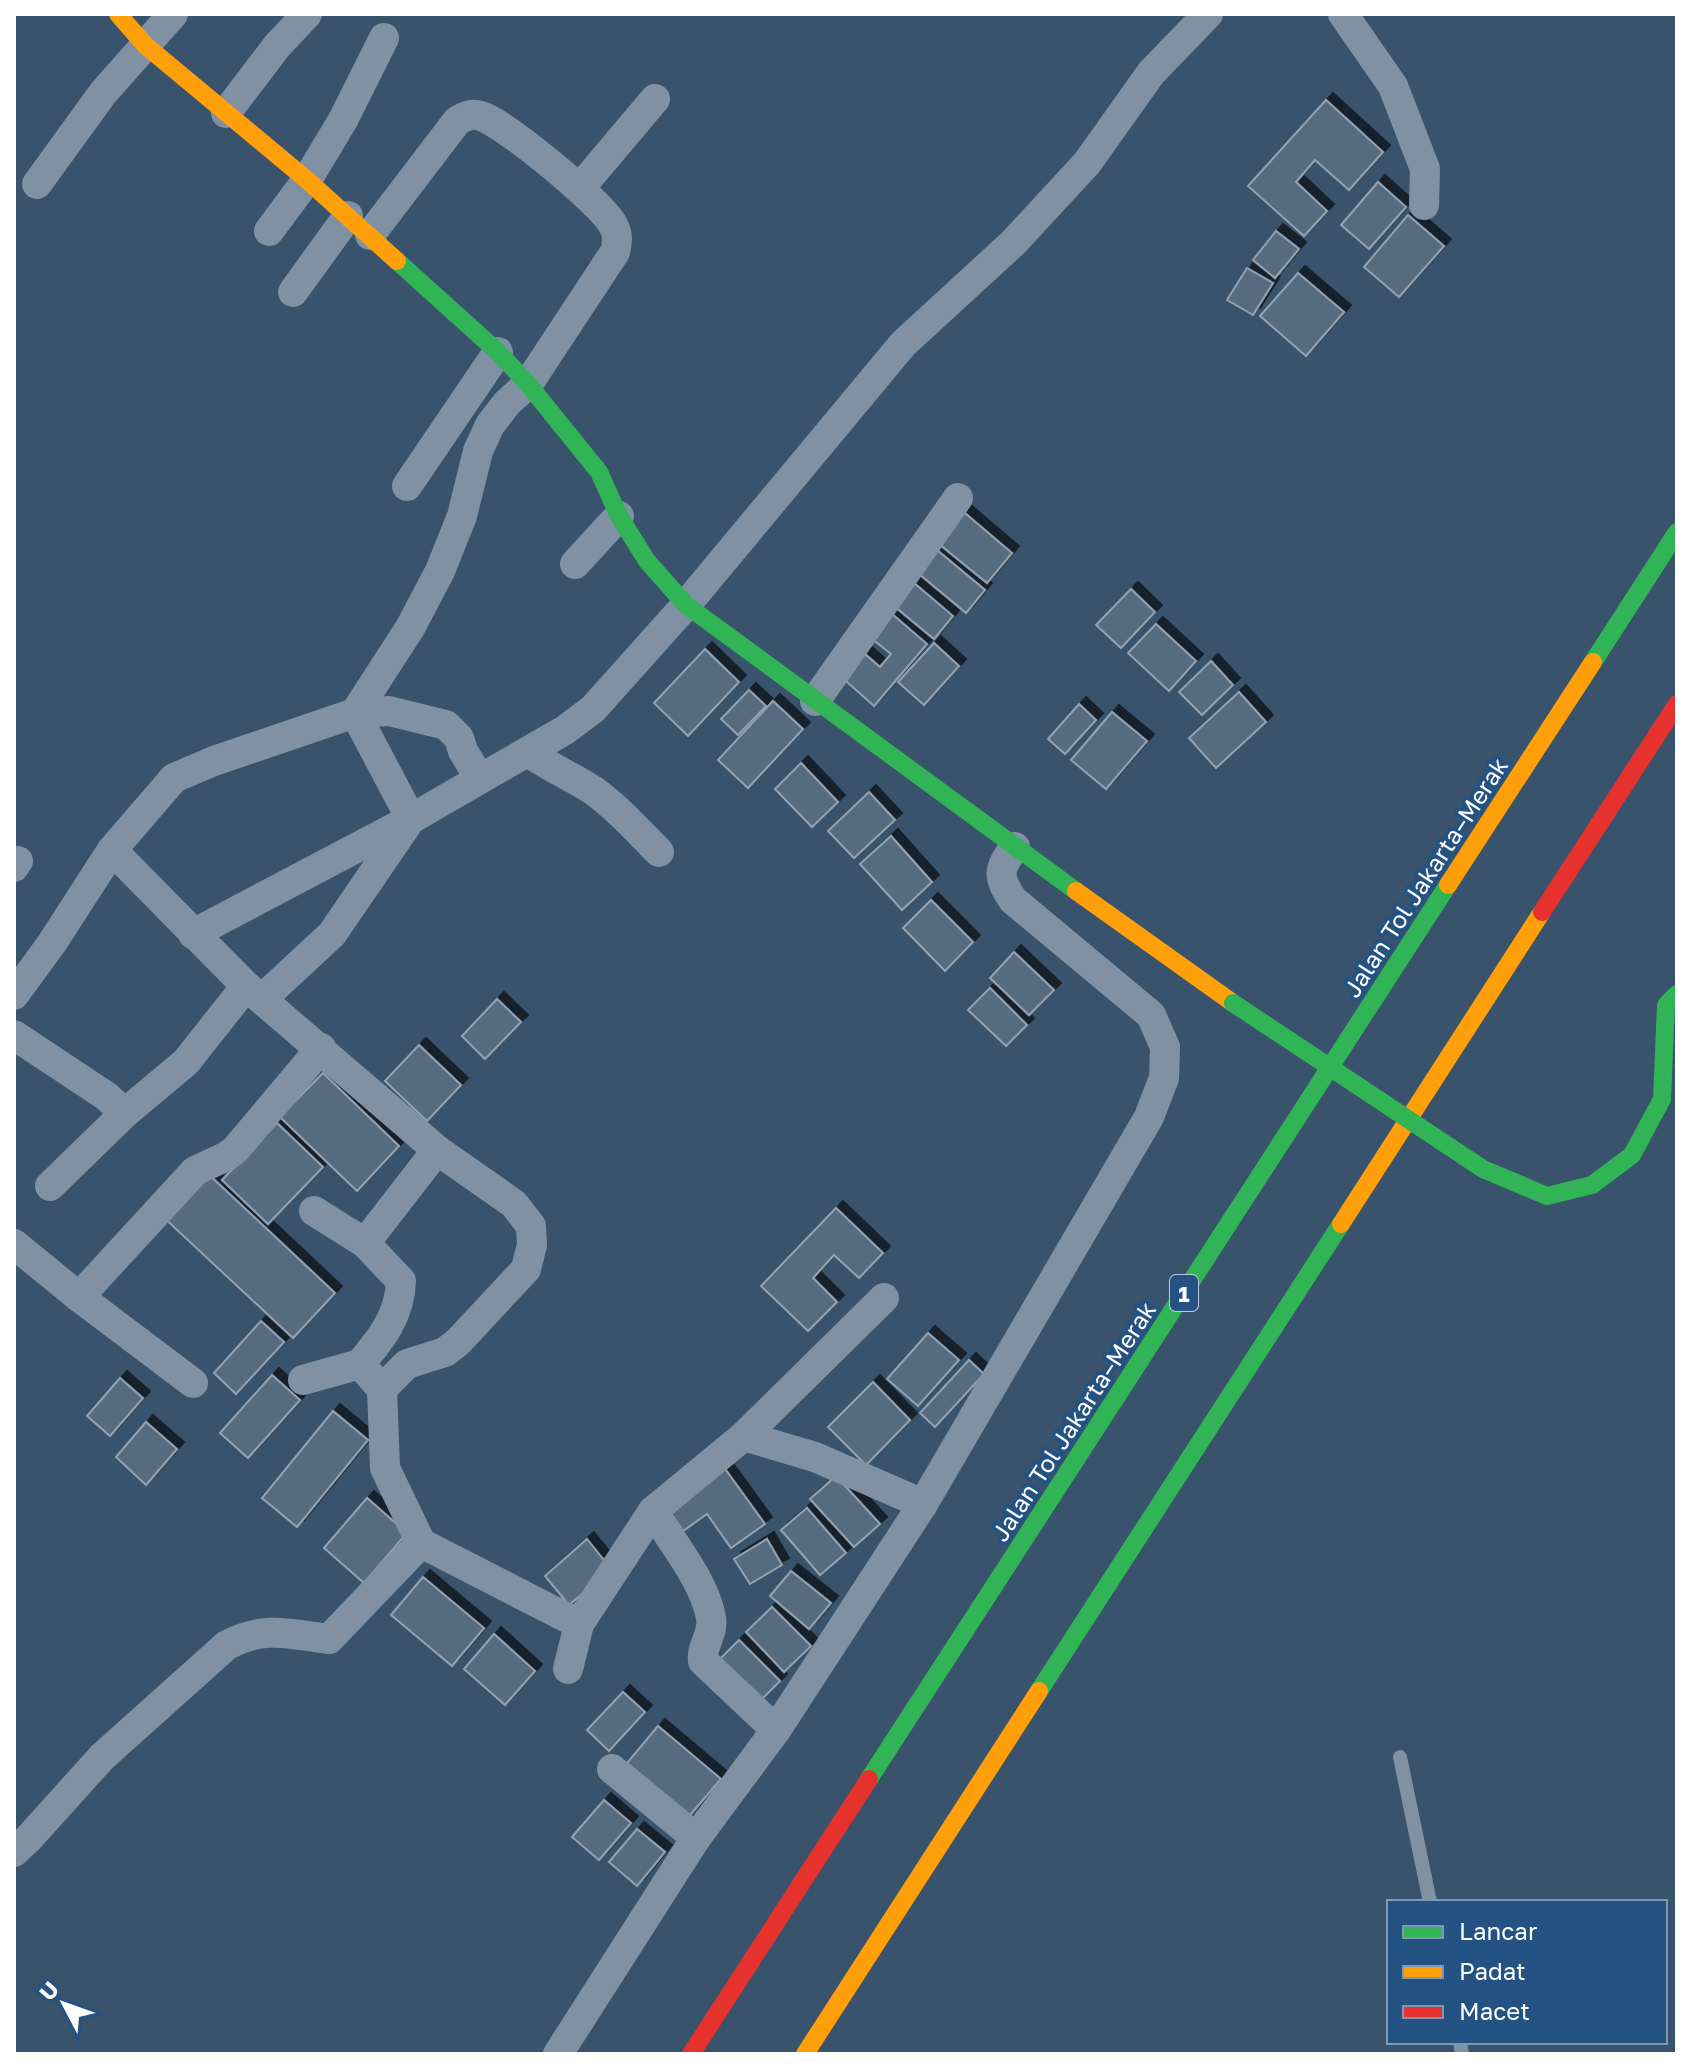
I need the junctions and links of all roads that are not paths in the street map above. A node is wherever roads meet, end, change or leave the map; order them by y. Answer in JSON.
{"nodes":[{"id":1,"x":118,"y":14,"type":"edge"},
{"id":2,"x":173,"y":14,"type":"edge"},
{"id":3,"x":307,"y":14,"type":"edge"},
{"id":4,"x":1208,"y":14,"type":"edge"},
{"id":5,"x":1343,"y":14,"type":"edge"},
{"id":6,"x":384,"y":38,"type":"dead end"},
{"id":7,"x":145,"y":45,"type":"junction"},
{"id":8,"x":655,"y":99,"type":"dead end"},
{"id":9,"x":226,"y":113,"type":"junction"},
{"id":10,"x":307,"y":180,"type":"junction"},
{"id":11,"x":37,"y":184,"type":"dead end"},
{"id":12,"x":580,"y":188,"type":"junction"},
{"id":13,"x":1424,"y":205,"type":"dead end"},
{"id":14,"x":359,"y":226,"type":"junction"},
{"id":15,"x":269,"y":231,"type":"dead end"},
{"id":16,"x":293,"y":292,"type":"dead end"},
{"id":17,"x":498,"y":352,"type":"junction"},
{"id":18,"x":528,"y":384,"type":"junction"},
{"id":19,"x":407,"y":486,"type":"dead end"},
{"id":20,"x":958,"y":498,"type":"dead end"},
{"id":21,"x":619,"y":516,"type":"junction"},
{"id":22,"x":1677,"y":532,"type":"edge"},
{"id":23,"x":575,"y":564,"type":"dead end"},
{"id":24,"x":686,"y":605,"type":"junction"},
{"id":25,"x":815,"y":701,"type":"junction"},
{"id":26,"x":1677,"y":704,"type":"edge"},
{"id":27,"x":355,"y":713,"type":"junction"},
{"id":28,"x":528,"y":752,"type":"junction"},
{"id":29,"x":480,"y":779,"type":"junction"},
{"id":30,"x":411,"y":819,"type":"junction"},
{"id":31,"x":1015,"y":847,"type":"junction"},
{"id":32,"x":112,"y":850,"type":"junction"},
{"id":33,"x":659,"y":852,"type":"dead end"},
{"id":34,"x":193,"y":934,"type":"junction"},
{"id":35,"x":254,"y":992,"type":"junction"},
{"id":36,"x":1677,"y":994,"type":"edge"},
{"id":37,"x":14,"y":995,"type":"edge"},
{"id":38,"x":14,"y":1035,"type":"edge"},
{"id":39,"x":321,"y":1048,"type":"junction"},
{"id":40,"x":125,"y":1113,"type":"junction"},
{"id":41,"x":437,"y":1150,"type":"junction"},
{"id":42,"x":50,"y":1186,"type":"dead end"},
{"id":43,"x":314,"y":1211,"type":"dead end"},
{"id":44,"x":365,"y":1243,"type":"junction"},
{"id":45,"x":14,"y":1244,"type":"edge"},
{"id":46,"x":79,"y":1297,"type":"junction"},
{"id":47,"x":884,"y":1298,"type":"dead end"},
{"id":48,"x":360,"y":1364,"type":"junction"},
{"id":49,"x":303,"y":1380,"type":"dead end"},
{"id":50,"x":193,"y":1383,"type":"dead end"},
{"id":51,"x":382,"y":1389,"type":"junction"},
{"id":52,"x":744,"y":1436,"type":"junction"},
{"id":53,"x":923,"y":1504,"type":"junction"},
{"id":54,"x":653,"y":1511,"type":"junction"},
{"id":55,"x":421,"y":1543,"type":"junction"},
{"id":56,"x":579,"y":1624,"type":"junction"},
{"id":57,"x":568,"y":1669,"type":"dead end"},
{"id":58,"x":776,"y":1730,"type":"junction"},
{"id":59,"x":1400,"y":1757,"type":"dead end"},
{"id":60,"x":612,"y":1769,"type":"dead end"},
{"id":61,"x":696,"y":1838,"type":"junction"},
{"id":62,"x":14,"y":1852,"type":"edge"},
{"id":63,"x":1430,"y":1900,"type":"edge"},
{"id":64,"x":558,"y":2054,"type":"edge"},
{"id":65,"x":691,"y":2054,"type":"edge"},
{"id":66,"x":805,"y":2054,"type":"edge"}],
"edges":[{"from":1,"to":7,"type":"main road"},
{"from":2,"to":7,"type":"street"},
{"from":3,"to":9,"type":"street"},
{"from":4,"to":24,"type":"street"},
{"from":5,"to":13,"type":"street"},
{"from":6,"to":10,"type":"street"},
{"from":7,"to":9,"type":"main road"},
{"from":7,"to":11,"type":"street"},
{"from":8,"to":12,"type":"street"},
{"from":9,"to":10,"type":"main road"},
{"from":10,"to":14,"type":"main road"},
{"from":10,"to":15,"type":"street"},
{"from":12,"to":14,"type":"street"},
{"from":12,"to":18,"type":"street"},
{"from":14,"to":16,"type":"street"},
{"from":14,"to":17,"type":"main road"},
{"from":17,"to":18,"type":"main road"},
{"from":17,"to":19,"type":"street"},
{"from":18,"to":21,"type":"main road"},
{"from":18,"to":27,"type":"street"},
{"from":20,"to":25,"type":"street"},
{"from":21,"to":23,"type":"street"},
{"from":21,"to":24,"type":"main road"},
{"from":22,"to":65,"type":"main road","name":"Jalan Tol Jakarta–Merak","number":"1"},
{"from":24,"to":25,"type":"main road"},
{"from":24,"to":28,"type":"street"},
{"from":25,"to":31,"type":"main road"},
{"from":26,"to":66,"type":"main road"},
{"from":27,"to":29,"type":"street"},
{"from":27,"to":30,"type":"street"},
{"from":27,"to":32,"type":"street"},
{"from":28,"to":29,"type":"street"},
{"from":28,"to":33,"type":"street"},
{"from":29,"to":30,"type":"street"},
{"from":30,"to":34,"type":"street"},
{"from":30,"to":35,"type":"street"},
{"from":31,"to":36,"type":"main road","bridge":true},
{"from":31,"to":53,"type":"street"},
{"from":32,"to":34,"type":"street"},
{"from":32,"to":37,"type":"street"},
{"from":34,"to":35,"type":"street"},
{"from":35,"to":39,"type":"street"},
{"from":35,"to":40,"type":"street"},
{"from":38,"to":40,"type":"street"},
{"from":39,"to":41,"type":"street"},
{"from":39,"to":46,"type":"street"},
{"from":40,"to":42,"type":"street"},
{"from":41,"to":44,"type":"street"},
{"from":41,"to":51,"type":"street"},
{"from":43,"to":44,"type":"street"},
{"from":44,"to":48,"type":"street"},
{"from":45,"to":46,"type":"street"},
{"from":46,"to":50,"type":"street"},
{"from":47,"to":52,"type":"street"},
{"from":48,"to":49,"type":"street"},
{"from":48,"to":51,"type":"street"},
{"from":51,"to":55,"type":"street"},
{"from":52,"to":53,"type":"street"},
{"from":52,"to":54,"type":"street"},
{"from":53,"to":58,"type":"street"},
{"from":54,"to":56,"type":"street"},
{"from":54,"to":58,"type":"street"},
{"from":55,"to":56,"type":"street"},
{"from":55,"to":62,"type":"street"},
{"from":56,"to":57,"type":"street"},
{"from":58,"to":61,"type":"street"},
{"from":59,"to":63,"type":"lane"},
{"from":60,"to":61,"type":"street"},
{"from":61,"to":64,"type":"street"}]}
